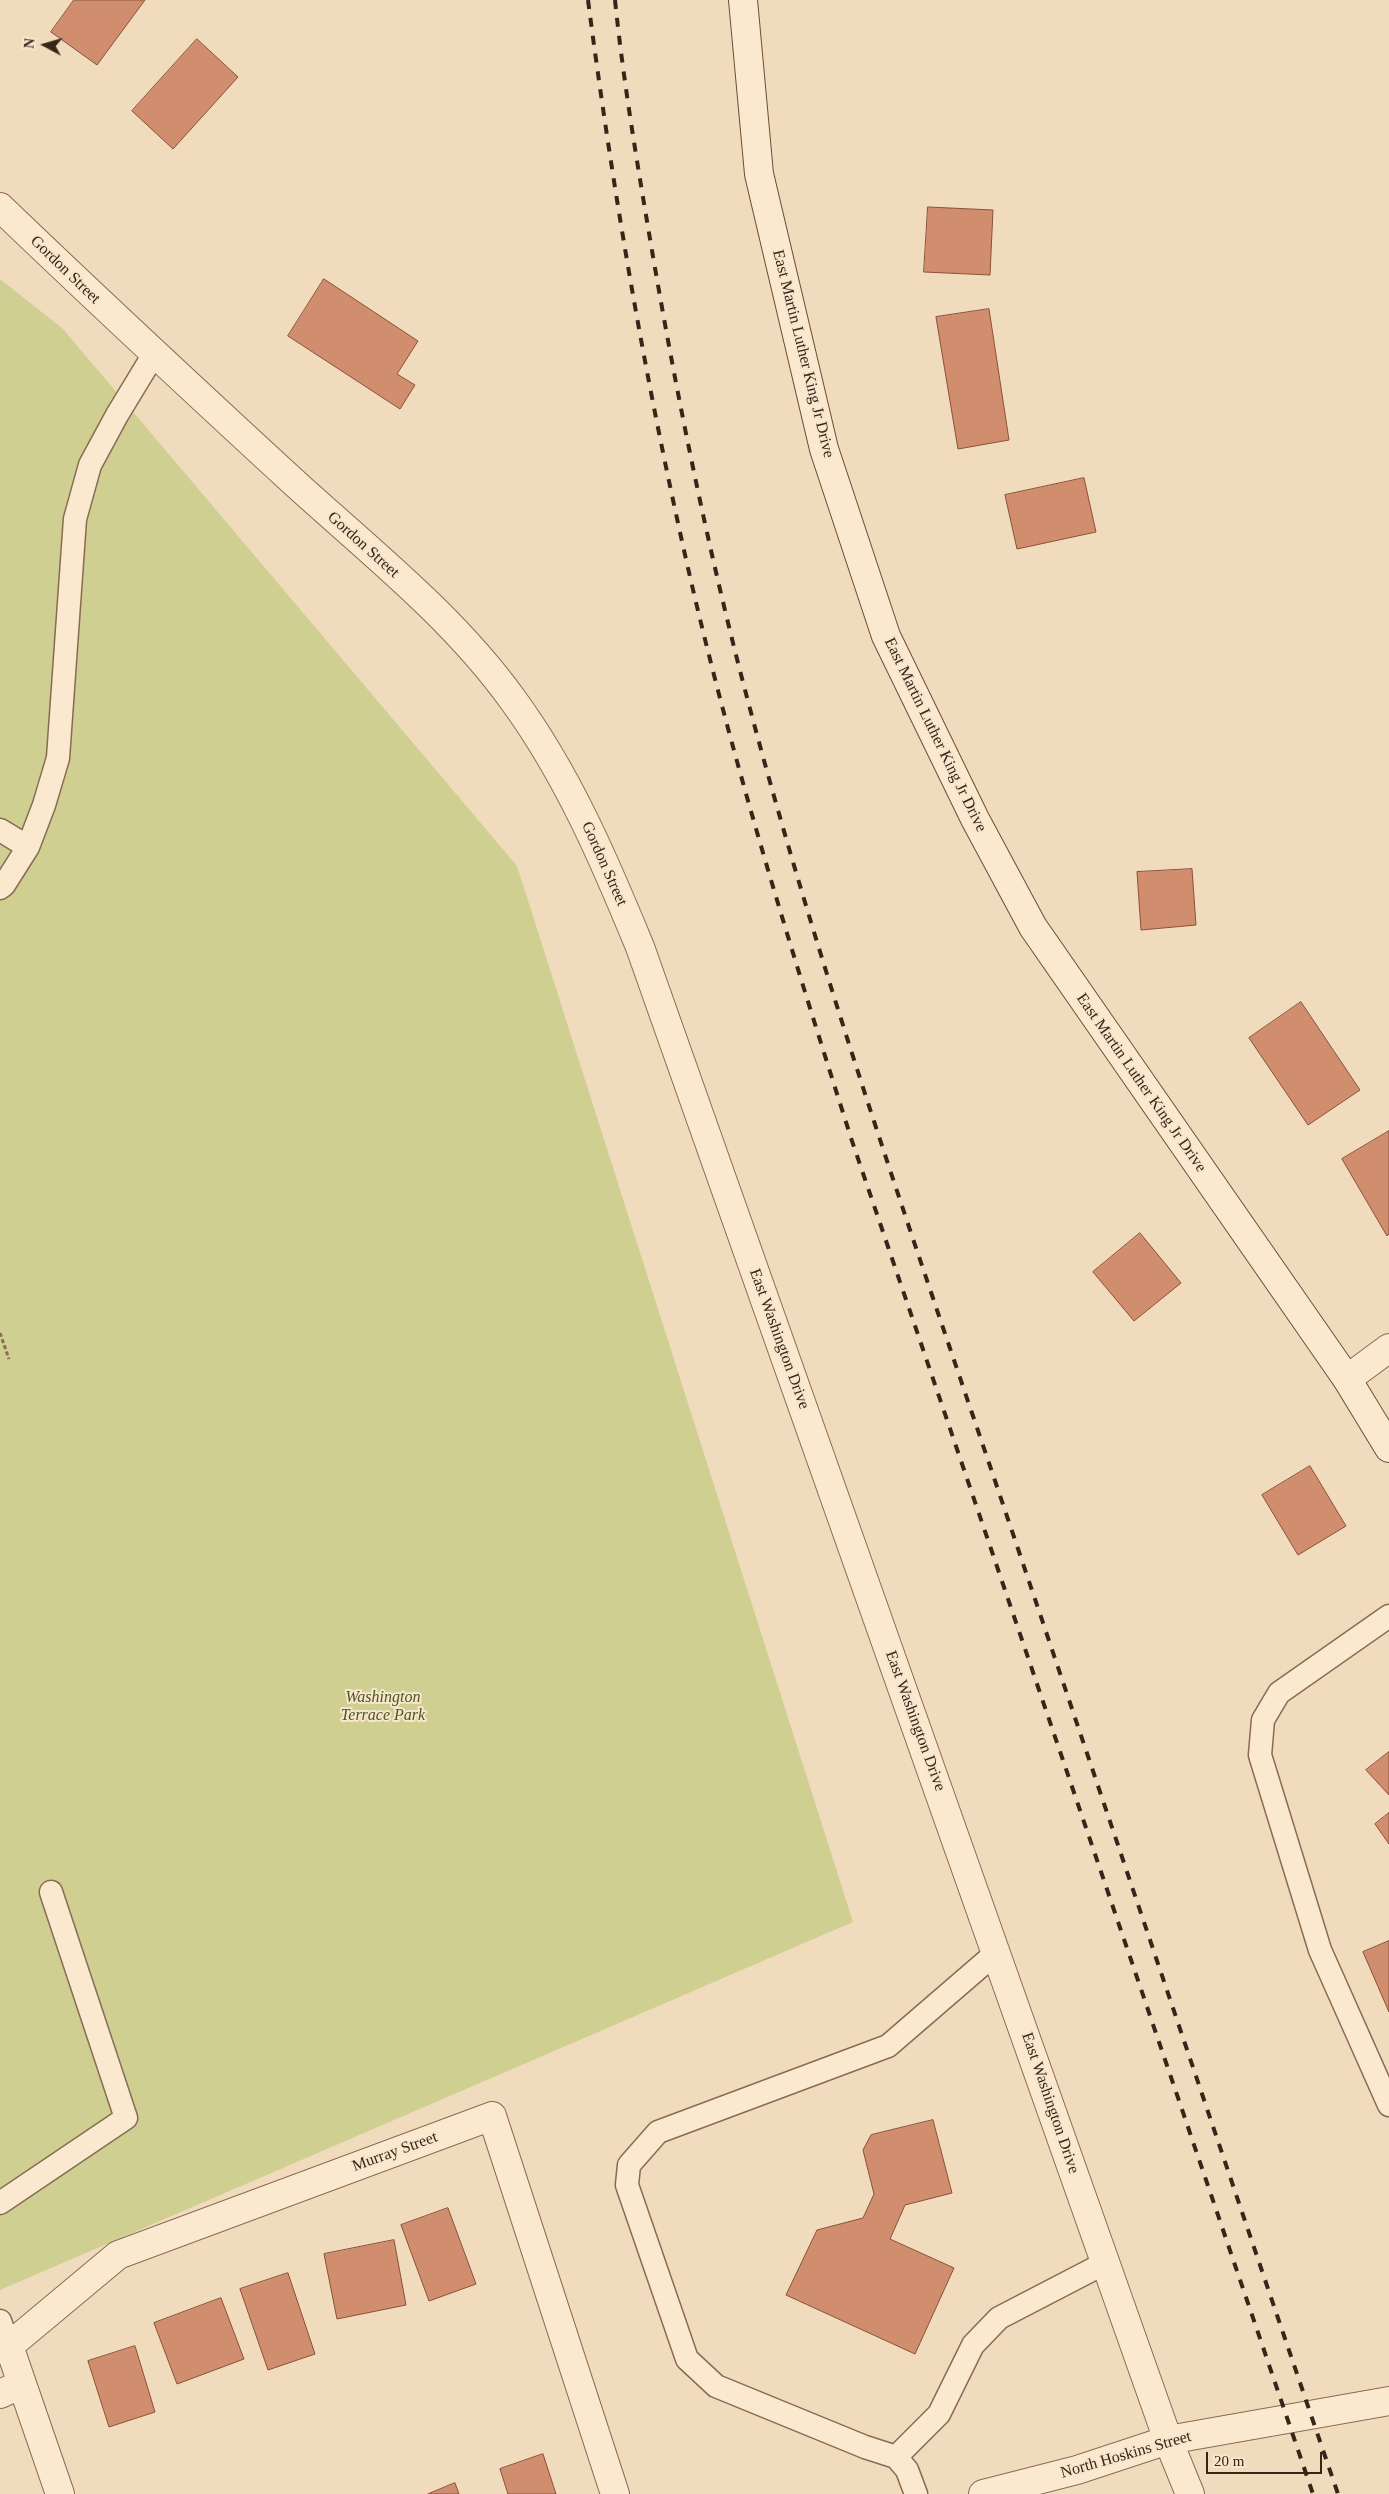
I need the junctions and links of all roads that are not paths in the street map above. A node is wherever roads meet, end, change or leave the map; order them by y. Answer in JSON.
{"nodes":[{"id":1,"x":743,"y":0,"type":"edge"},
{"id":2,"x":0,"y":207,"type":"edge"},
{"id":3,"x":154,"y":354,"type":"junction"},
{"id":4,"x":0,"y":830,"type":"edge"},
{"id":5,"x":28,"y":846,"type":"junction"},
{"id":6,"x":0,"y":888,"type":"edge"},
{"id":7,"x":640,"y":947,"type":"joint"},
{"id":8,"x":1389,"y":1348,"type":"edge"},
{"id":9,"x":1347,"y":1379,"type":"junction"},
{"id":10,"x":1389,"y":1426,"type":"edge"},
{"id":11,"x":1389,"y":1448,"type":"edge"},
{"id":12,"x":1389,"y":1616,"type":"edge"},
{"id":13,"x":51,"y":1892,"type":"dead end"},
{"id":14,"x":996,"y":1952,"type":"junction"},
{"id":15,"x":1389,"y":2105,"type":"edge"},
{"id":16,"x":0,"y":2203,"type":"edge"},
{"id":17,"x":1105,"y":2263,"type":"junction"},
{"id":18,"x":4,"y":2334,"type":"edge"},
{"id":19,"x":11,"y":2389,"type":"edge"},
{"id":20,"x":1389,"y":2401,"type":"edge"},
{"id":21,"x":1168,"y":2440,"type":"junction"},
{"id":22,"x":896,"y":2458,"type":"junction"},
{"id":23,"x":60,"y":2494,"type":"edge"},
{"id":24,"x":615,"y":2494,"type":"edge"},
{"id":25,"x":916,"y":2494,"type":"edge"},
{"id":26,"x":984,"y":2494,"type":"edge"},
{"id":27,"x":1190,"y":2494,"type":"edge"}],
"edges":[{"from":1,"to":9,"type":"street","name":"East Martin Luther King Jr Drive"},
{"from":2,"to":3,"type":"street","name":"Gordon Street"},
{"from":3,"to":5,"type":"lane"},
{"from":3,"to":7,"type":"street","name":"Gordon Street"},
{"from":4,"to":5,"type":"lane"},
{"from":5,"to":6,"type":"lane"},
{"from":7,"to":14,"type":"street","name":"East Washington Drive"},
{"from":8,"to":9,"type":"street"},
{"from":9,"to":10,"type":"street","name":"East Martin Luther King Jr Drive"},
{"from":9,"to":11,"type":"street","name":"East Martin Luther King Jr Drive"},
{"from":12,"to":15,"type":"lane"},
{"from":13,"to":16,"type":"lane"},
{"from":14,"to":17,"type":"street","name":"East Washington Drive"},
{"from":14,"to":22,"type":"lane"},
{"from":17,"to":21,"type":"street","name":"East Washington Drive"},
{"from":17,"to":22,"type":"lane"},
{"from":18,"to":19,"type":"street","name":"Murray Street"},
{"from":18,"to":24,"type":"street","name":"Murray Street"},
{"from":19,"to":23,"type":"street","name":"Murray Street"},
{"from":20,"to":21,"type":"street","name":"North Hoskins Street"},
{"from":21,"to":26,"type":"street","name":"North Hoskins Street"},
{"from":21,"to":27,"type":"street","name":"East Washington Drive"},
{"from":22,"to":25,"type":"lane"}]}
